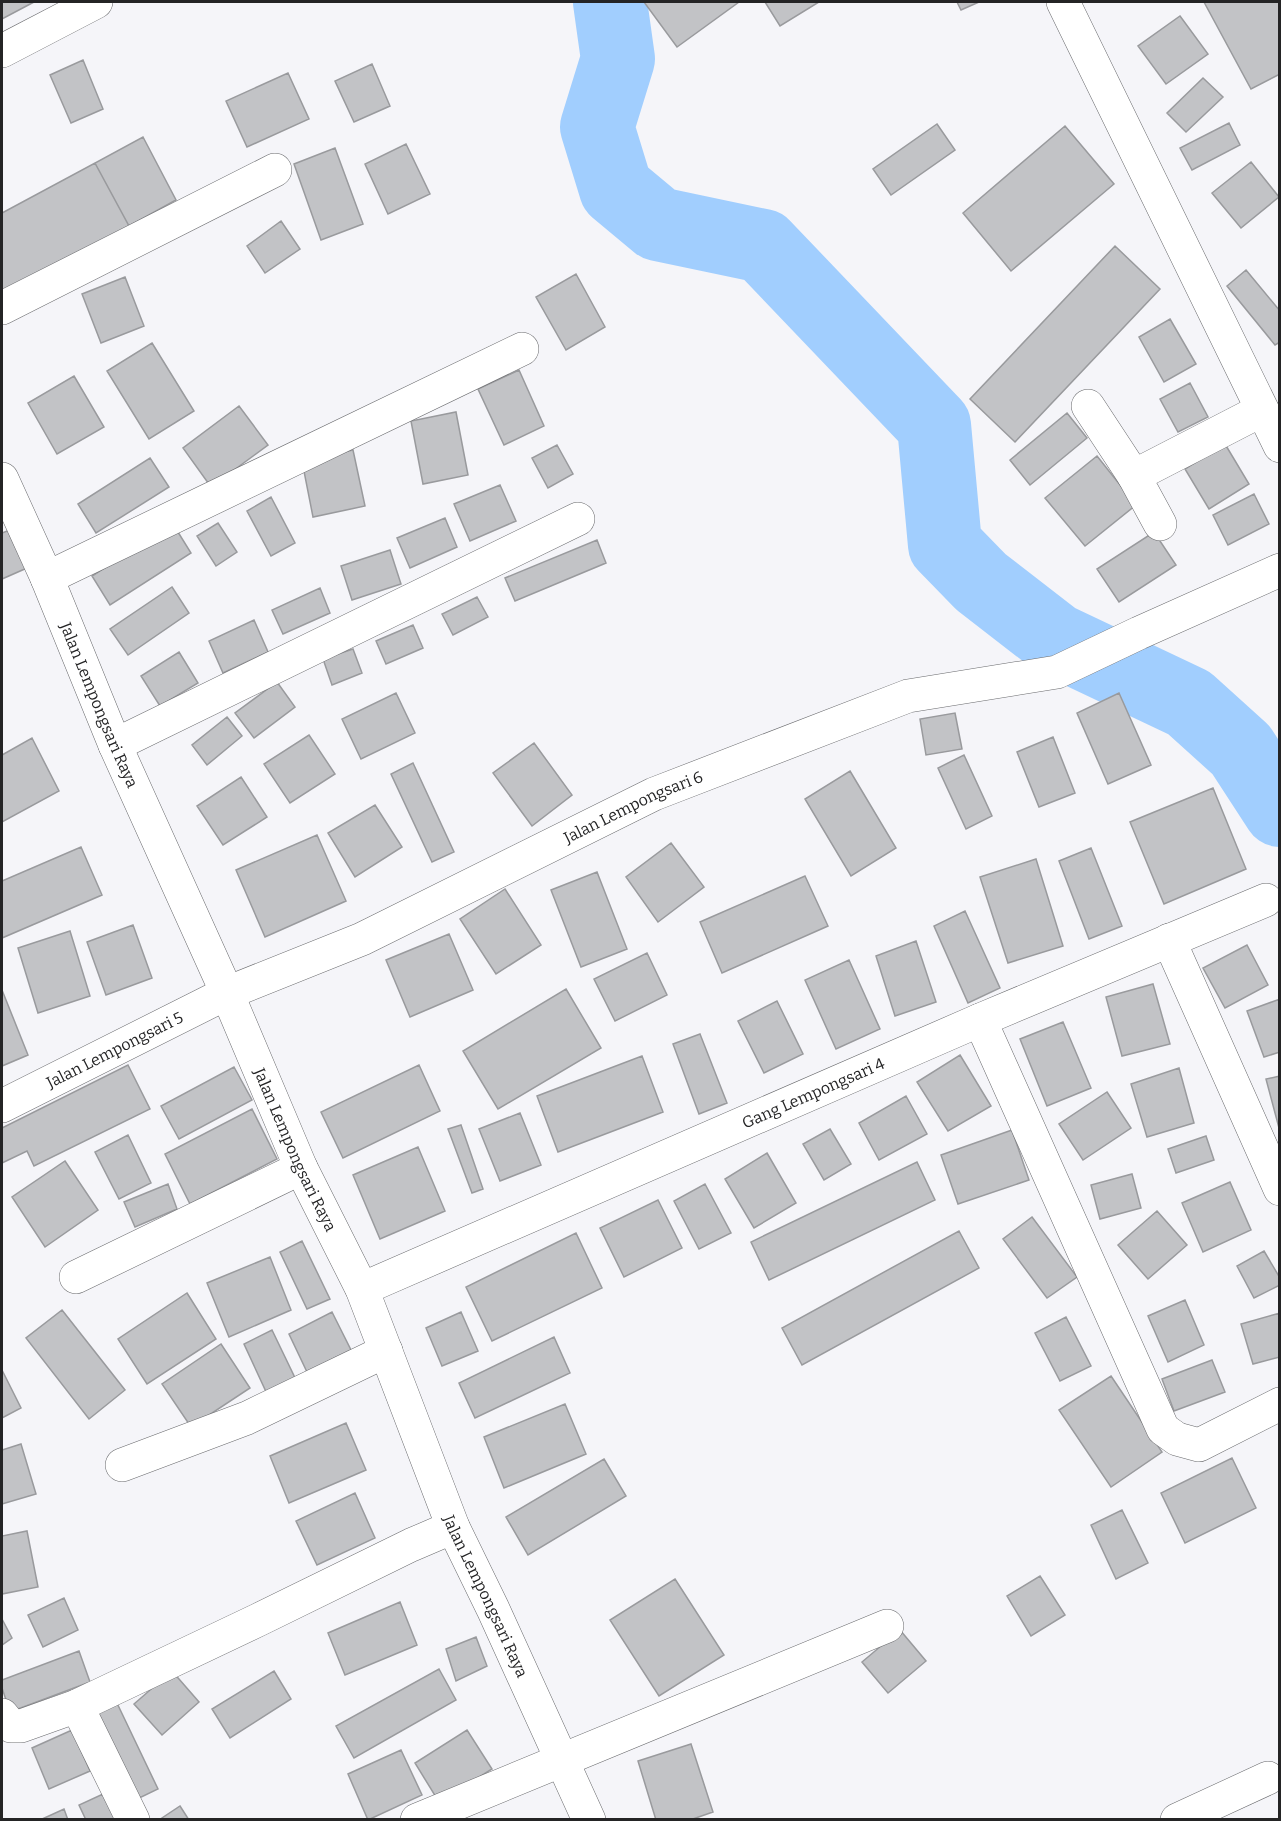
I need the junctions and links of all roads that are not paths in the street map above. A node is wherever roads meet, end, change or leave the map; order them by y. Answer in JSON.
{"nodes":[{"id":1,"x":96,"y":2,"type":"edge"},
{"id":2,"x":1063,"y":2,"type":"edge"},
{"id":3,"x":2,"y":51,"type":"edge"},
{"id":4,"x":275,"y":170,"type":"dead end"},
{"id":5,"x":2,"y":308,"type":"edge"},
{"id":6,"x":522,"y":349,"type":"dead end"},
{"id":7,"x":1088,"y":406,"type":"dead end"},
{"id":8,"x":1262,"y":411,"type":"junction"},
{"id":9,"x":1280,"y":446,"type":"edge"},
{"id":10,"x":1134,"y":476,"type":"junction"},
{"id":11,"x":2,"y":479,"type":"edge"},
{"id":12,"x":578,"y":519,"type":"dead end"},
{"id":13,"x":1160,"y":524,"type":"dead end"},
{"id":14,"x":1280,"y":570,"type":"edge"},
{"id":15,"x":46,"y":578,"type":"junction"},
{"id":16,"x":115,"y":745,"type":"junction"},
{"id":17,"x":1266,"y":900,"type":"dead end"},
{"id":18,"x":1169,"y":940,"type":"junction"},
{"id":19,"x":227,"y":993,"type":"junction"},
{"id":20,"x":980,"y":1020,"type":"junction"},
{"id":21,"x":2,"y":1106,"type":"edge"},
{"id":22,"x":301,"y":1168,"type":"junction"},
{"id":23,"x":1280,"y":1189,"type":"edge"},
{"id":24,"x":76,"y":1277,"type":"dead end"},
{"id":25,"x":362,"y":1289,"type":"junction"},
{"id":26,"x":386,"y":1351,"type":"junction"},
{"id":27,"x":1280,"y":1404,"type":"edge"},
{"id":28,"x":122,"y":1465,"type":"dead end"},
{"id":29,"x":453,"y":1527,"type":"junction"},
{"id":30,"x":887,"y":1626,"type":"dead end"},
{"id":31,"x":77,"y":1706,"type":"junction"},
{"id":32,"x":2,"y":1715,"type":"edge"},
{"id":33,"x":562,"y":1760,"type":"junction"},
{"id":34,"x":1268,"y":1778,"type":"dead end"},
{"id":35,"x":133,"y":1820,"type":"edge"},
{"id":36,"x":417,"y":1820,"type":"edge"},
{"id":37,"x":589,"y":1820,"type":"edge"},
{"id":38,"x":1177,"y":1820,"type":"edge"}],
"edges":[{"from":1,"to":3,"type":"street"},
{"from":2,"to":8,"type":"street"},
{"from":4,"to":5,"type":"street"},
{"from":6,"to":15,"type":"street"},
{"from":7,"to":10,"type":"street"},
{"from":8,"to":9,"type":"street"},
{"from":8,"to":10,"type":"street"},
{"from":10,"to":13,"type":"street"},
{"from":11,"to":15,"type":"street","name":"Jalan Lempongsari Raya"},
{"from":12,"to":16,"type":"street"},
{"from":14,"to":19,"type":"street","name":"Jalan Lempongsari 6"},
{"from":15,"to":16,"type":"street","name":"Jalan Lempongsari Raya"},
{"from":16,"to":19,"type":"street","name":"Jalan Lempongsari Raya"},
{"from":17,"to":18,"type":"street","name":"Gang Lempongsari 4"},
{"from":18,"to":20,"type":"street","name":"Gang Lempongsari 4"},
{"from":18,"to":23,"type":"street"},
{"from":19,"to":21,"type":"street","name":"Jalan Lempongsari 5"},
{"from":19,"to":22,"type":"street","name":"Jalan Lempongsari Raya"},
{"from":20,"to":25,"type":"street","name":"Gang Lempongsari 4"},
{"from":20,"to":27,"type":"street"},
{"from":22,"to":24,"type":"street"},
{"from":22,"to":25,"type":"street","name":"Jalan Lempongsari Raya"},
{"from":25,"to":26,"type":"street","name":"Jalan Lempongsari Raya"},
{"from":26,"to":28,"type":"street"},
{"from":26,"to":29,"type":"street","name":"Jalan Lempongsari Raya"},
{"from":29,"to":31,"type":"street"},
{"from":29,"to":33,"type":"street","name":"Jalan Lempongsari Raya"},
{"from":30,"to":33,"type":"street"},
{"from":31,"to":32,"type":"street"},
{"from":31,"to":35,"type":"street"},
{"from":33,"to":36,"type":"street"},
{"from":33,"to":37,"type":"street","name":"Jalan Lempongsari Raya"},
{"from":34,"to":38,"type":"street"}]}
